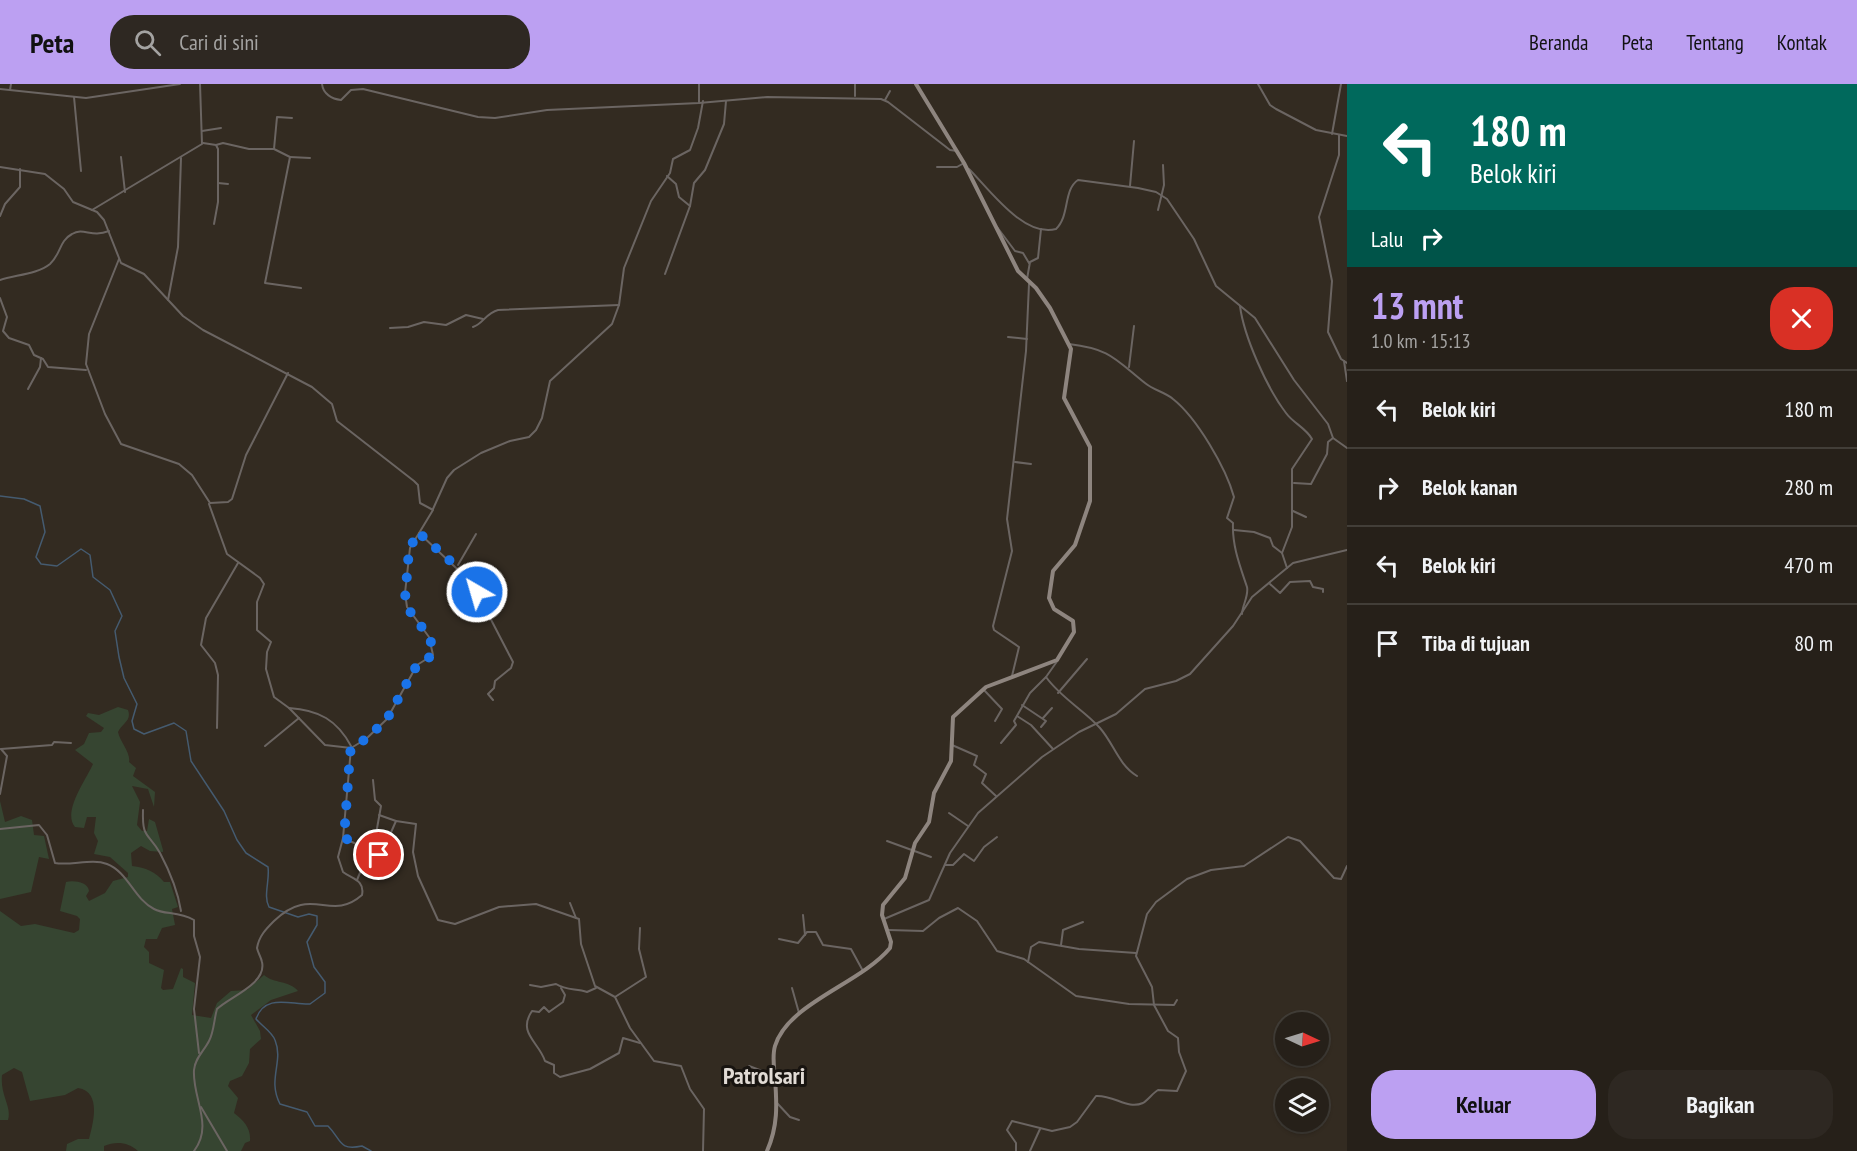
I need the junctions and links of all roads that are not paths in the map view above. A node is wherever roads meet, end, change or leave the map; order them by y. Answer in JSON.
{"nodes":[{"id":1,"x":11,"y":84,"type":"edge"},
{"id":2,"x":180,"y":84,"type":"edge"},
{"id":3,"x":200,"y":84,"type":"edge"},
{"id":4,"x":322,"y":84,"type":"edge"},
{"id":5,"x":699,"y":84,"type":"edge"},
{"id":6,"x":855,"y":84,"type":"edge"},
{"id":7,"x":916,"y":84,"type":"edge"},
{"id":8,"x":1258,"y":84,"type":"edge"},
{"id":9,"x":1341,"y":84,"type":"edge"},
{"id":10,"x":0,"y":89,"type":"edge"},
{"id":11,"x":10,"y":90,"type":"junction"},
{"id":12,"x":890,"y":91,"type":"dead end"},
{"id":13,"x":74,"y":97,"type":"junction"},
{"id":14,"x":855,"y":97,"type":"junction"},
{"id":15,"x":885,"y":100,"type":"junction"},
{"id":16,"x":726,"y":101,"type":"junction"},
{"id":17,"x":701,"y":102,"type":"junction"},
{"id":18,"x":292,"y":118,"type":"dead end"},
{"id":19,"x":221,"y":128,"type":"dead end"},
{"id":20,"x":202,"y":131,"type":"junction"},
{"id":21,"x":1332,"y":134,"type":"junction"},
{"id":22,"x":1339,"y":135,"type":"junction"},
{"id":23,"x":1347,"y":136,"type":"edge"},
{"id":24,"x":1134,"y":141,"type":"dead end"},
{"id":25,"x":203,"y":143,"type":"junction"},
{"id":26,"x":216,"y":145,"type":"junction"},
{"id":27,"x":274,"y":149,"type":"junction"},
{"id":28,"x":957,"y":152,"type":"junction"},
{"id":29,"x":120,"y":157,"type":"dead end"},
{"id":30,"x":290,"y":157,"type":"junction"},
{"id":31,"x":181,"y":158,"type":"junction"},
{"id":32,"x":310,"y":158,"type":"dead end"},
{"id":33,"x":964,"y":164,"type":"junction"},
{"id":34,"x":1163,"y":165,"type":"dead end"},
{"id":35,"x":0,"y":167,"type":"edge"},
{"id":36,"x":937,"y":167,"type":"dead end"},
{"id":37,"x":20,"y":169,"type":"junction"},
{"id":38,"x":81,"y":171,"type":"dead end"},
{"id":39,"x":667,"y":176,"type":"junction"},
{"id":40,"x":218,"y":183,"type":"junction"},
{"id":41,"x":228,"y":184,"type":"dead end"},
{"id":42,"x":1130,"y":186,"type":"junction"},
{"id":43,"x":125,"y":192,"type":"junction"},
{"id":44,"x":1161,"y":195,"type":"junction"},
{"id":45,"x":690,"y":206,"type":"junction"},
{"id":46,"x":92,"y":210,"type":"junction"},
{"id":47,"x":1158,"y":210,"type":"dead end"},
{"id":48,"x":0,"y":216,"type":"edge"},
{"id":49,"x":214,"y":224,"type":"dead end"},
{"id":50,"x":995,"y":225,"type":"junction"},
{"id":51,"x":1041,"y":230,"type":"junction"},
{"id":52,"x":109,"y":231,"type":"junction"},
{"id":53,"x":118,"y":259,"type":"junction"},
{"id":54,"x":1029,"y":263,"type":"junction"},
{"id":55,"x":665,"y":274,"type":"dead end"},
{"id":56,"x":0,"y":280,"type":"edge"},
{"id":57,"x":1029,"y":280,"type":"junction"},
{"id":58,"x":301,"y":288,"type":"dead end"},
{"id":59,"x":0,"y":298,"type":"edge"},
{"id":60,"x":168,"y":300,"type":"junction"},
{"id":61,"x":620,"y":305,"type":"junction"},
{"id":62,"x":1240,"y":306,"type":"junction"},
{"id":63,"x":483,"y":319,"type":"junction"},
{"id":64,"x":1134,"y":326,"type":"dead end"},
{"id":65,"x":390,"y":327,"type":"dead end"},
{"id":66,"x":473,"y":327,"type":"dead end"},
{"id":67,"x":1008,"y":337,"type":"dead end"},
{"id":68,"x":1027,"y":339,"type":"junction"},
{"id":69,"x":1069,"y":344,"type":"junction"},
{"id":70,"x":41,"y":358,"type":"junction"},
{"id":71,"x":1345,"y":362,"type":"edge"},
{"id":72,"x":1129,"y":368,"type":"junction"},
{"id":73,"x":87,"y":370,"type":"junction"},
{"id":74,"x":288,"y":373,"type":"junction"},
{"id":75,"x":1347,"y":381,"type":"edge"},
{"id":76,"x":28,"y":389,"type":"dead end"},
{"id":77,"x":1333,"y":438,"type":"junction"},
{"id":78,"x":1347,"y":448,"type":"edge"},
{"id":79,"x":1015,"y":462,"type":"junction"},
{"id":80,"x":1031,"y":464,"type":"dead end"},
{"id":81,"x":1293,"y":483,"type":"junction"},
{"id":82,"x":209,"y":502,"type":"junction"},
{"id":83,"x":433,"y":510,"type":"junction"},
{"id":84,"x":1293,"y":511,"type":"junction"},
{"id":85,"x":1306,"y":517,"type":"dead end"},
{"id":86,"x":1234,"y":530,"type":"junction"},
{"id":87,"x":418,"y":532,"type":"junction"},
{"id":88,"x":476,"y":534,"type":"dead end"},
{"id":89,"x":1347,"y":549,"type":"edge"},
{"id":90,"x":1282,"y":553,"type":"junction"},
{"id":91,"x":238,"y":563,"type":"junction"},
{"id":92,"x":457,"y":566,"type":"junction"},
{"id":93,"x":1287,"y":569,"type":"junction"},
{"id":94,"x":495,"y":577,"type":"dead end"},
{"id":95,"x":1270,"y":584,"type":"junction"},
{"id":96,"x":477,"y":592,"type":"junction"},
{"id":97,"x":1323,"y":592,"type":"dead end"},
{"id":98,"x":1242,"y":614,"type":"junction"},
{"id":99,"x":1061,"y":656,"type":"junction"},
{"id":100,"x":1087,"y":659,"type":"dead end"},
{"id":101,"x":1046,"y":677,"type":"junction"},
{"id":102,"x":1011,"y":678,"type":"junction"},
{"id":103,"x":983,"y":689,"type":"junction"},
{"id":104,"x":1058,"y":693,"type":"junction"},
{"id":105,"x":493,"y":700,"type":"dead end"},
{"id":106,"x":1022,"y":705,"type":"junction"},
{"id":107,"x":289,"y":708,"type":"junction"},
{"id":108,"x":1053,"y":708,"type":"dead end"},
{"id":109,"x":1041,"y":709,"type":"dead end"},
{"id":110,"x":1037,"y":714,"type":"junction"},
{"id":111,"x":1017,"y":716,"type":"junction"},
{"id":112,"x":299,"y":718,"type":"junction"},
{"id":113,"x":1043,"y":718,"type":"junction"},
{"id":114,"x":995,"y":721,"type":"dead end"},
{"id":115,"x":1094,"y":724,"type":"junction"},
{"id":116,"x":1041,"y":727,"type":"dead end"},
{"id":117,"x":217,"y":728,"type":"dead end"},
{"id":118,"x":71,"y":743,"type":"dead end"},
{"id":119,"x":1001,"y":743,"type":"dead end"},
{"id":120,"x":952,"y":745,"type":"junction"},
{"id":121,"x":265,"y":746,"type":"dead end"},
{"id":122,"x":0,"y":748,"type":"edge"},
{"id":123,"x":351,"y":748,"type":"junction"},
{"id":124,"x":1053,"y":749,"type":"junction"},
{"id":125,"x":1137,"y":776,"type":"dead end"},
{"id":126,"x":373,"y":780,"type":"dead end"},
{"id":127,"x":0,"y":794,"type":"edge"},
{"id":128,"x":996,"y":796,"type":"junction"},
{"id":129,"x":143,"y":810,"type":"dead end"},
{"id":130,"x":949,"y":813,"type":"dead end"},
{"id":131,"x":379,"y":814,"type":"junction"},
{"id":132,"x":396,"y":820,"type":"junction"},
{"id":133,"x":968,"y":826,"type":"junction"},
{"id":134,"x":0,"y":829,"type":"edge"},
{"id":135,"x":997,"y":837,"type":"dead end"},
{"id":136,"x":344,"y":838,"type":"junction"},
{"id":137,"x":887,"y":841,"type":"dead end"},
{"id":138,"x":370,"y":848,"type":"junction"},
{"id":139,"x":914,"y":849,"type":"junction"},
{"id":140,"x":931,"y":857,"type":"dead end"},
{"id":141,"x":945,"y":865,"type":"junction"},
{"id":142,"x":1347,"y":866,"type":"edge"},
{"id":143,"x":357,"y":880,"type":"junction"},
{"id":144,"x":570,"y":903,"type":"dead end"},
{"id":145,"x":181,"y":913,"type":"junction"},
{"id":146,"x":803,"y":915,"type":"dead end"},
{"id":147,"x":576,"y":918,"type":"junction"},
{"id":148,"x":883,"y":919,"type":"junction"},
{"id":149,"x":1083,"y":921,"type":"dead end"},
{"id":150,"x":640,"y":928,"type":"dead end"},
{"id":151,"x":888,"y":930,"type":"junction"},
{"id":152,"x":805,"y":936,"type":"junction"},
{"id":153,"x":779,"y":939,"type":"dead end"},
{"id":154,"x":1061,"y":945,"type":"junction"},
{"id":155,"x":1136,"y":953,"type":"junction"},
{"id":156,"x":1028,"y":963,"type":"junction"},
{"id":157,"x":863,"y":971,"type":"junction"},
{"id":158,"x":530,"y":985,"type":"dead end"},
{"id":159,"x":561,"y":988,"type":"junction"},
{"id":160,"x":596,"y":988,"type":"junction"},
{"id":161,"x":792,"y":988,"type":"dead end"},
{"id":162,"x":615,"y":997,"type":"junction"},
{"id":163,"x":1177,"y":1000,"type":"dead end"},
{"id":164,"x":1155,"y":1005,"type":"junction"},
{"id":165,"x":799,"y":1013,"type":"junction"},
{"id":166,"x":640,"y":1043,"type":"junction"},
{"id":167,"x":199,"y":1056,"type":"junction"},
{"id":168,"x":749,"y":1066,"type":"dead end"},
{"id":169,"x":775,"y":1086,"type":"junction"},
{"id":170,"x":777,"y":1103,"type":"junction"},
{"id":171,"x":201,"y":1106,"type":"junction"},
{"id":172,"x":799,"y":1120,"type":"dead end"},
{"id":173,"x":1040,"y":1129,"type":"junction"},
{"id":174,"x":194,"y":1151,"type":"edge"},
{"id":175,"x":227,"y":1151,"type":"edge"},
{"id":176,"x":703,"y":1151,"type":"edge"},
{"id":177,"x":767,"y":1151,"type":"edge"},
{"id":178,"x":1016,"y":1151,"type":"edge"},
{"id":179,"x":1030,"y":1151,"type":"edge"}],
"edges":[{"from":1,"to":11,"type":"street"},
{"from":2,"to":13,"type":"street"},
{"from":3,"to":20,"type":"street"},
{"from":4,"to":17,"type":"street"},
{"from":5,"to":17,"type":"street"},
{"from":6,"to":14,"type":"street"},
{"from":7,"to":28,"type":"street"},
{"from":8,"to":21,"type":"street"},
{"from":9,"to":21,"type":"street"},
{"from":10,"to":11,"type":"street"},
{"from":11,"to":13,"type":"street"},
{"from":12,"to":15,"type":"street"},
{"from":13,"to":38,"type":"street"},
{"from":14,"to":15,"type":"street"},
{"from":14,"to":16,"type":"street"},
{"from":15,"to":28,"type":"street"},
{"from":16,"to":17,"type":"street"},
{"from":16,"to":45,"type":"street"},
{"from":17,"to":39,"type":"street"},
{"from":18,"to":27,"type":"street"},
{"from":19,"to":20,"type":"street"},
{"from":20,"to":25,"type":"street"},
{"from":21,"to":22,"type":"street"},
{"from":22,"to":23,"type":"street"},
{"from":22,"to":71,"type":"street"},
{"from":24,"to":42,"type":"street"},
{"from":25,"to":26,"type":"street"},
{"from":25,"to":31,"type":"street"},
{"from":26,"to":27,"type":"street"},
{"from":26,"to":40,"type":"street"},
{"from":27,"to":30,"type":"street"},
{"from":28,"to":33,"type":"street"},
{"from":29,"to":43,"type":"street"},
{"from":30,"to":32,"type":"street"},
{"from":30,"to":58,"type":"street"},
{"from":31,"to":43,"type":"street"},
{"from":31,"to":60,"type":"street"},
{"from":33,"to":36,"type":"street"},
{"from":33,"to":50,"type":"street"},
{"from":33,"to":51,"type":"street"},
{"from":34,"to":44,"type":"street"},
{"from":35,"to":37,"type":"street"},
{"from":37,"to":46,"type":"street"},
{"from":37,"to":48,"type":"street"},
{"from":39,"to":45,"type":"street"},
{"from":39,"to":61,"type":"street"},
{"from":40,"to":41,"type":"street"},
{"from":40,"to":49,"type":"street"},
{"from":42,"to":44,"type":"street"},
{"from":42,"to":51,"type":"street"},
{"from":43,"to":46,"type":"street"},
{"from":44,"to":47,"type":"street"},
{"from":44,"to":62,"type":"street"},
{"from":45,"to":55,"type":"street"},
{"from":46,"to":52,"type":"street"},
{"from":50,"to":54,"type":"street"},
{"from":50,"to":57,"type":"street"},
{"from":51,"to":54,"type":"street"},
{"from":52,"to":53,"type":"street"},
{"from":52,"to":56,"type":"street"},
{"from":53,"to":60,"type":"street"},
{"from":53,"to":73,"type":"street"},
{"from":54,"to":57,"type":"street"},
{"from":57,"to":68,"type":"street"},
{"from":57,"to":69,"type":"street"},
{"from":59,"to":70,"type":"street"},
{"from":60,"to":74,"type":"street"},
{"from":61,"to":63,"type":"street"},
{"from":61,"to":83,"type":"street"},
{"from":62,"to":77,"type":"street"},
{"from":62,"to":81,"type":"street"},
{"from":63,"to":65,"type":"street"},
{"from":63,"to":66,"type":"street"},
{"from":64,"to":72,"type":"street"},
{"from":67,"to":68,"type":"street"},
{"from":68,"to":79,"type":"street"},
{"from":69,"to":72,"type":"street"},
{"from":69,"to":99,"type":"street"},
{"from":70,"to":73,"type":"street"},
{"from":70,"to":76,"type":"street"},
{"from":71,"to":75,"type":"street"},
{"from":72,"to":86,"type":"street"},
{"from":73,"to":82,"type":"street"},
{"from":74,"to":82,"type":"street"},
{"from":74,"to":83,"type":"street"},
{"from":77,"to":78,"type":"street"},
{"from":77,"to":81,"type":"street"},
{"from":79,"to":80,"type":"street"},
{"from":79,"to":102,"type":"street"},
{"from":81,"to":84,"type":"street"},
{"from":82,"to":91,"type":"street"},
{"from":83,"to":87,"type":"street"},
{"from":84,"to":85,"type":"street"},
{"from":84,"to":90,"type":"street"},
{"from":86,"to":90,"type":"street"},
{"from":86,"to":98,"type":"street"},
{"from":87,"to":92,"type":"street"},
{"from":87,"to":123,"type":"street"},
{"from":88,"to":92,"type":"street"},
{"from":89,"to":93,"type":"street"},
{"from":90,"to":93,"type":"street"},
{"from":91,"to":107,"type":"street"},
{"from":91,"to":117,"type":"street"},
{"from":92,"to":96,"type":"street"},
{"from":93,"to":95,"type":"street"},
{"from":94,"to":96,"type":"street"},
{"from":95,"to":97,"type":"street"},
{"from":95,"to":98,"type":"street"},
{"from":96,"to":105,"type":"street"},
{"from":98,"to":115,"type":"street"},
{"from":99,"to":101,"type":"street"},
{"from":99,"to":102,"type":"street"},
{"from":100,"to":104,"type":"street"},
{"from":101,"to":104,"type":"street"},
{"from":101,"to":106,"type":"street"},
{"from":102,"to":103,"type":"street"},
{"from":103,"to":114,"type":"street"},
{"from":103,"to":120,"type":"street"},
{"from":104,"to":115,"type":"street"},
{"from":106,"to":110,"type":"street"},
{"from":106,"to":111,"type":"street"},
{"from":107,"to":112,"type":"street"},
{"from":107,"to":123,"type":"street"},
{"from":108,"to":113,"type":"street"},
{"from":109,"to":110,"type":"street"},
{"from":110,"to":113,"type":"street"},
{"from":111,"to":119,"type":"street"},
{"from":111,"to":124,"type":"street"},
{"from":112,"to":121,"type":"street"},
{"from":112,"to":123,"type":"street"},
{"from":113,"to":116,"type":"street"},
{"from":115,"to":124,"type":"street"},
{"from":115,"to":125,"type":"street"},
{"from":118,"to":122,"type":"street"},
{"from":120,"to":128,"type":"street"},
{"from":120,"to":139,"type":"street"},
{"from":122,"to":127,"type":"street"},
{"from":123,"to":136,"type":"street"},
{"from":124,"to":128,"type":"street"},
{"from":126,"to":131,"type":"street"},
{"from":128,"to":133,"type":"street"},
{"from":129,"to":145,"type":"street"},
{"from":130,"to":133,"type":"street"},
{"from":131,"to":132,"type":"street"},
{"from":131,"to":138,"type":"street"},
{"from":132,"to":138,"type":"street"},
{"from":132,"to":147,"type":"street"},
{"from":133,"to":141,"type":"street"},
{"from":134,"to":145,"type":"street"},
{"from":135,"to":141,"type":"street"},
{"from":136,"to":138,"type":"street"},
{"from":136,"to":143,"type":"street"},
{"from":137,"to":139,"type":"street"},
{"from":138,"to":143,"type":"street"},
{"from":139,"to":140,"type":"street"},
{"from":139,"to":148,"type":"street"},
{"from":141,"to":148,"type":"street"},
{"from":142,"to":155,"type":"street"},
{"from":143,"to":167,"type":"street"},
{"from":144,"to":147,"type":"street"},
{"from":145,"to":167,"type":"street"},
{"from":146,"to":152,"type":"street"},
{"from":147,"to":160,"type":"street"},
{"from":148,"to":151,"type":"street"},
{"from":149,"to":154,"type":"street"},
{"from":150,"to":162,"type":"street"},
{"from":151,"to":156,"type":"street"},
{"from":151,"to":157,"type":"street"},
{"from":152,"to":153,"type":"street"},
{"from":152,"to":157,"type":"street"},
{"from":154,"to":155,"type":"street"},
{"from":154,"to":156,"type":"street"},
{"from":155,"to":164,"type":"street"},
{"from":156,"to":164,"type":"street"},
{"from":157,"to":165,"type":"street"},
{"from":158,"to":159,"type":"street"},
{"from":159,"to":160,"type":"street"},
{"from":159,"to":166,"type":"street"},
{"from":160,"to":162,"type":"street"},
{"from":161,"to":165,"type":"street"},
{"from":162,"to":166,"type":"street"},
{"from":163,"to":164,"type":"street"},
{"from":164,"to":173,"type":"street"},
{"from":165,"to":169,"type":"street"},
{"from":166,"to":176,"type":"street"},
{"from":167,"to":171,"type":"street"},
{"from":168,"to":169,"type":"street"},
{"from":169,"to":170,"type":"street"},
{"from":170,"to":172,"type":"street"},
{"from":170,"to":177,"type":"street"},
{"from":171,"to":174,"type":"street"},
{"from":171,"to":175,"type":"street"},
{"from":173,"to":178,"type":"street"},
{"from":173,"to":179,"type":"street"}]}
